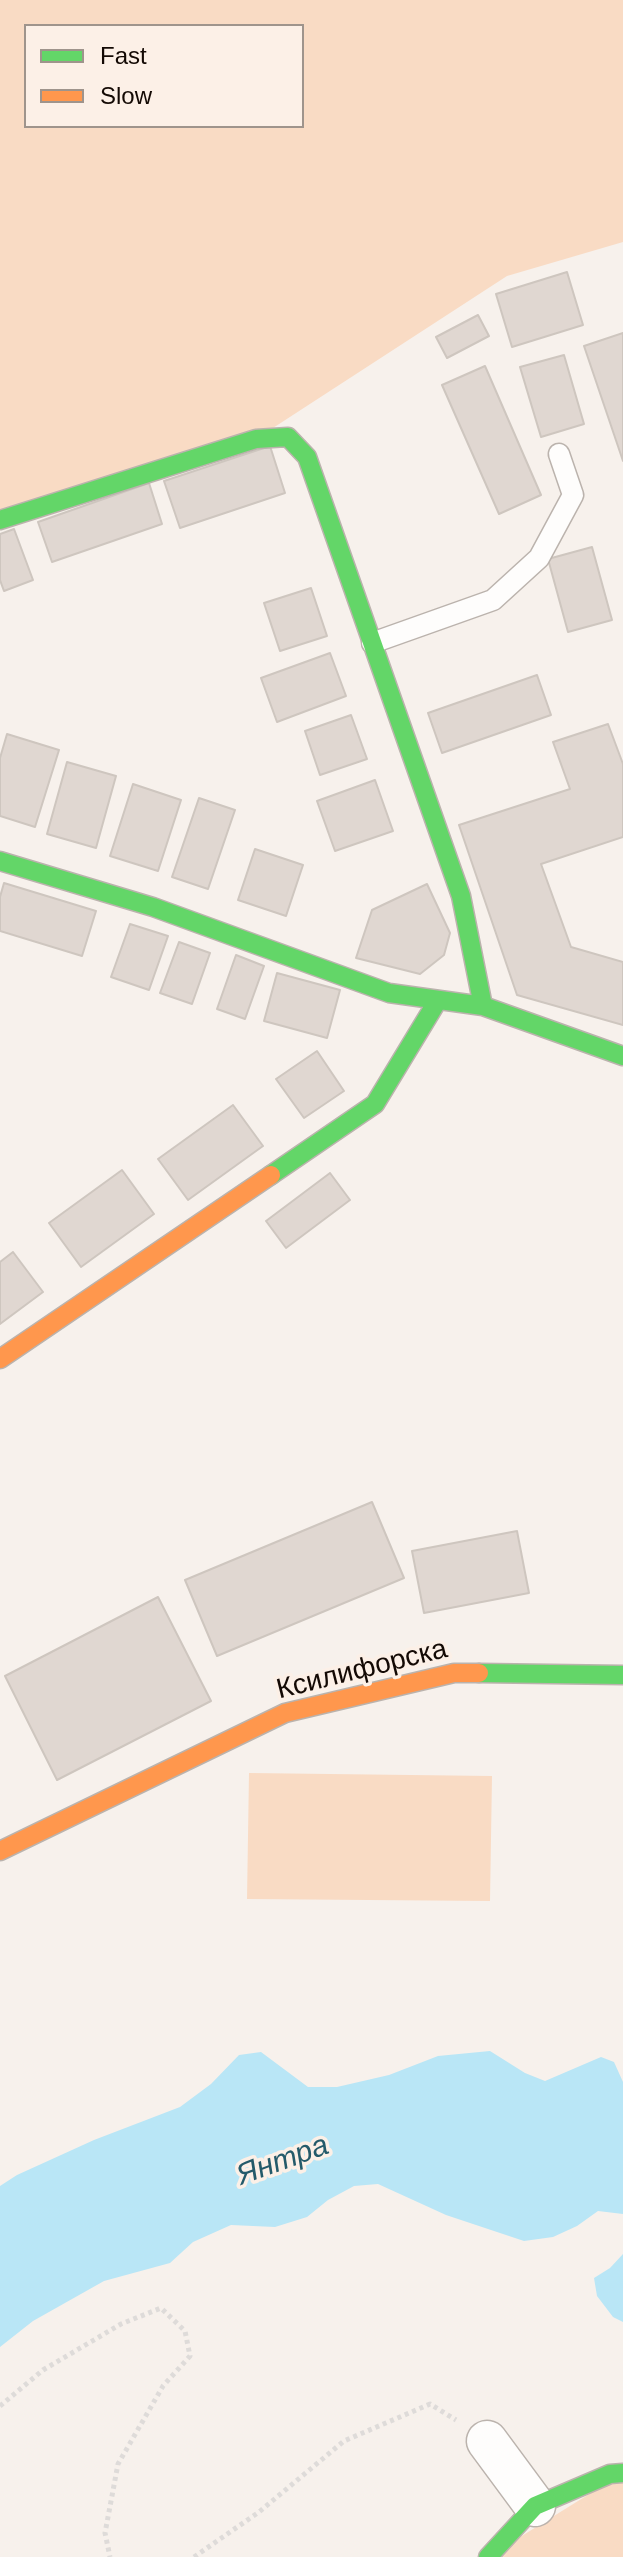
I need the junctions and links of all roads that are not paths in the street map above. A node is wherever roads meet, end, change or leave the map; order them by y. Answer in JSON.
{"nodes":[{"id":1,"x":559,"y":454,"type":"dead end"},
{"id":2,"x":0,"y":520,"type":"edge"},
{"id":3,"x":372,"y":643,"type":"junction"},
{"id":4,"x":0,"y":861,"type":"edge"},
{"id":5,"x":438,"y":1000,"type":"junction"},
{"id":6,"x":483,"y":1006,"type":"junction"},
{"id":7,"x":623,"y":1056,"type":"edge"},
{"id":8,"x":0,"y":1359,"type":"edge"},
{"id":9,"x":623,"y":1675,"type":"edge"},
{"id":10,"x":0,"y":1851,"type":"edge"},
{"id":11,"x":487,"y":2441,"type":"road end"},
{"id":12,"x":623,"y":2473,"type":"edge"},
{"id":13,"x":535,"y":2506,"type":"junction"},
{"id":14,"x":488,"y":2557,"type":"edge"}],
"edges":[{"from":1,"to":3,"type":"lane"},
{"from":2,"to":3,"type":"street"},
{"from":3,"to":6,"type":"street"},
{"from":4,"to":5,"type":"street"},
{"from":5,"to":6,"type":"street"},
{"from":5,"to":8,"type":"street"},
{"from":6,"to":7,"type":"street"},
{"from":9,"to":10,"type":"street","name":"Ксилифорска"},
{"from":11,"to":13,"type":"street"},
{"from":12,"to":13,"type":"street"},
{"from":13,"to":14,"type":"street"}]}
